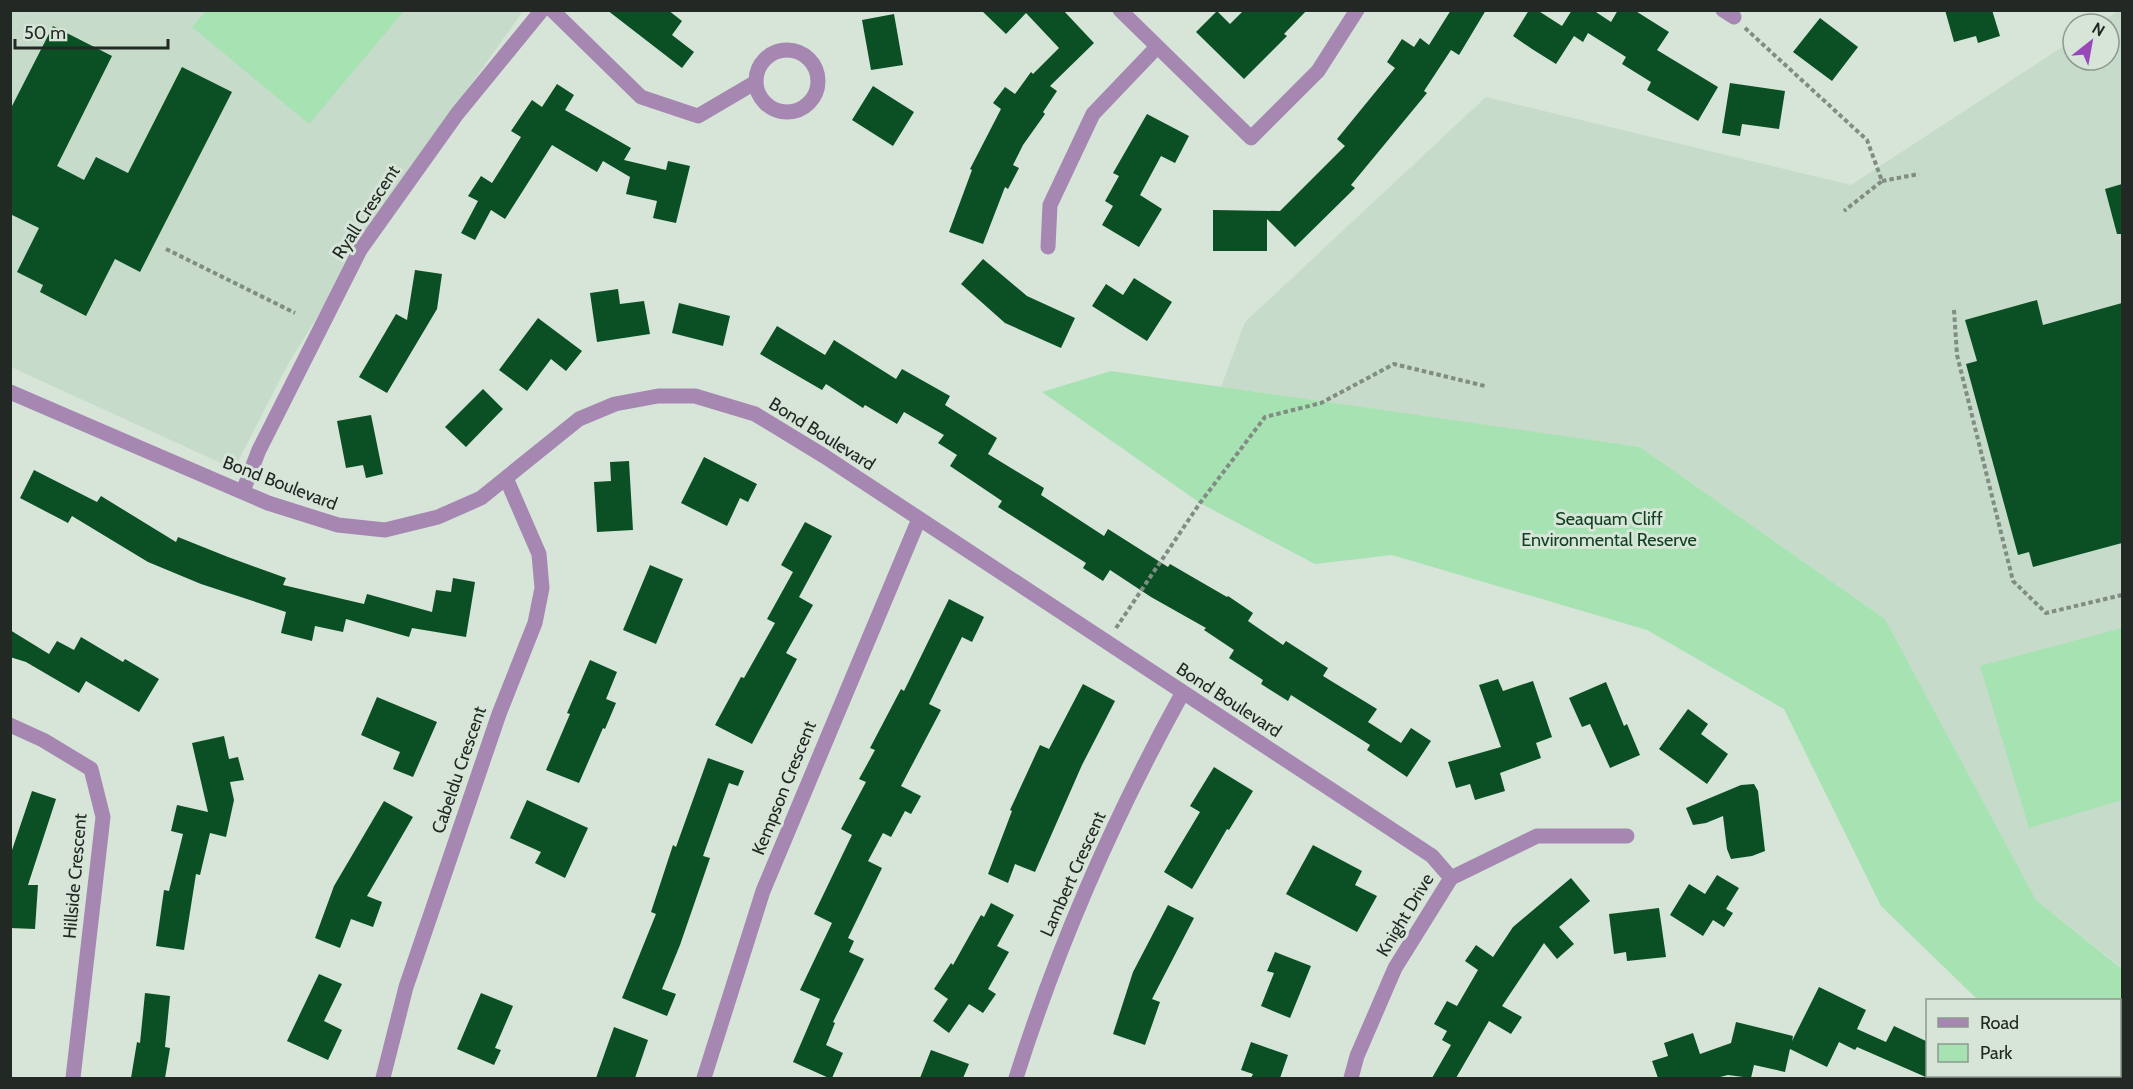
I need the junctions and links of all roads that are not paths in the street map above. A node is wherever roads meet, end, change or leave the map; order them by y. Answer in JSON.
{"nodes":[{"id":1,"x":542,"y":10,"type":"edge"},
{"id":2,"x":552,"y":10,"type":"edge"},
{"id":3,"x":1120,"y":10,"type":"edge"},
{"id":4,"x":1358,"y":10,"type":"edge"},
{"id":5,"x":1157,"y":47,"type":"junction"},
{"id":6,"x":756,"y":82,"type":"junction"},
{"id":7,"x":1048,"y":247,"type":"dead end"},
{"id":8,"x":10,"y":392,"type":"edge"},
{"id":9,"x":506,"y":478,"type":"junction"},
{"id":10,"x":243,"y":491,"type":"junction"},
{"id":11,"x":919,"y":519,"type":"junction"},
{"id":12,"x":1183,"y":692,"type":"junction"},
{"id":13,"x":10,"y":725,"type":"edge"},
{"id":14,"x":1627,"y":836,"type":"dead end"},
{"id":15,"x":1451,"y":878,"type":"junction"},
{"id":16,"x":73,"y":1078,"type":"edge"},
{"id":17,"x":383,"y":1078,"type":"edge"},
{"id":18,"x":704,"y":1078,"type":"edge"},
{"id":19,"x":1016,"y":1078,"type":"edge"},
{"id":20,"x":1351,"y":1078,"type":"edge"}],
"edges":[{"from":1,"to":10,"type":"street","name":"Ryall Crescent"},
{"from":2,"to":6,"type":"street"},
{"from":3,"to":5,"type":"street"},
{"from":4,"to":5,"type":"street"},
{"from":5,"to":7,"type":"street"},
{"from":6,"to":6,"type":"street"},
{"from":8,"to":10,"type":"street","name":"Bond Boulevard"},
{"from":9,"to":10,"type":"street","name":"Bond Boulevard"},
{"from":9,"to":11,"type":"street","name":"Bond Boulevard"},
{"from":9,"to":17,"type":"street","name":"Cabeldu Crescent"},
{"from":11,"to":12,"type":"street","name":"Bond Boulevard"},
{"from":11,"to":18,"type":"street","name":"Kempson Crescent"},
{"from":12,"to":15,"type":"street","name":"Bond Boulevard"},
{"from":12,"to":19,"type":"street","name":"Lambert Crescent"},
{"from":13,"to":16,"type":"street","name":"Hillside Crescent"},
{"from":14,"to":15,"type":"street","name":"Knight Drive"},
{"from":15,"to":20,"type":"street","name":"Knight Drive"}]}
